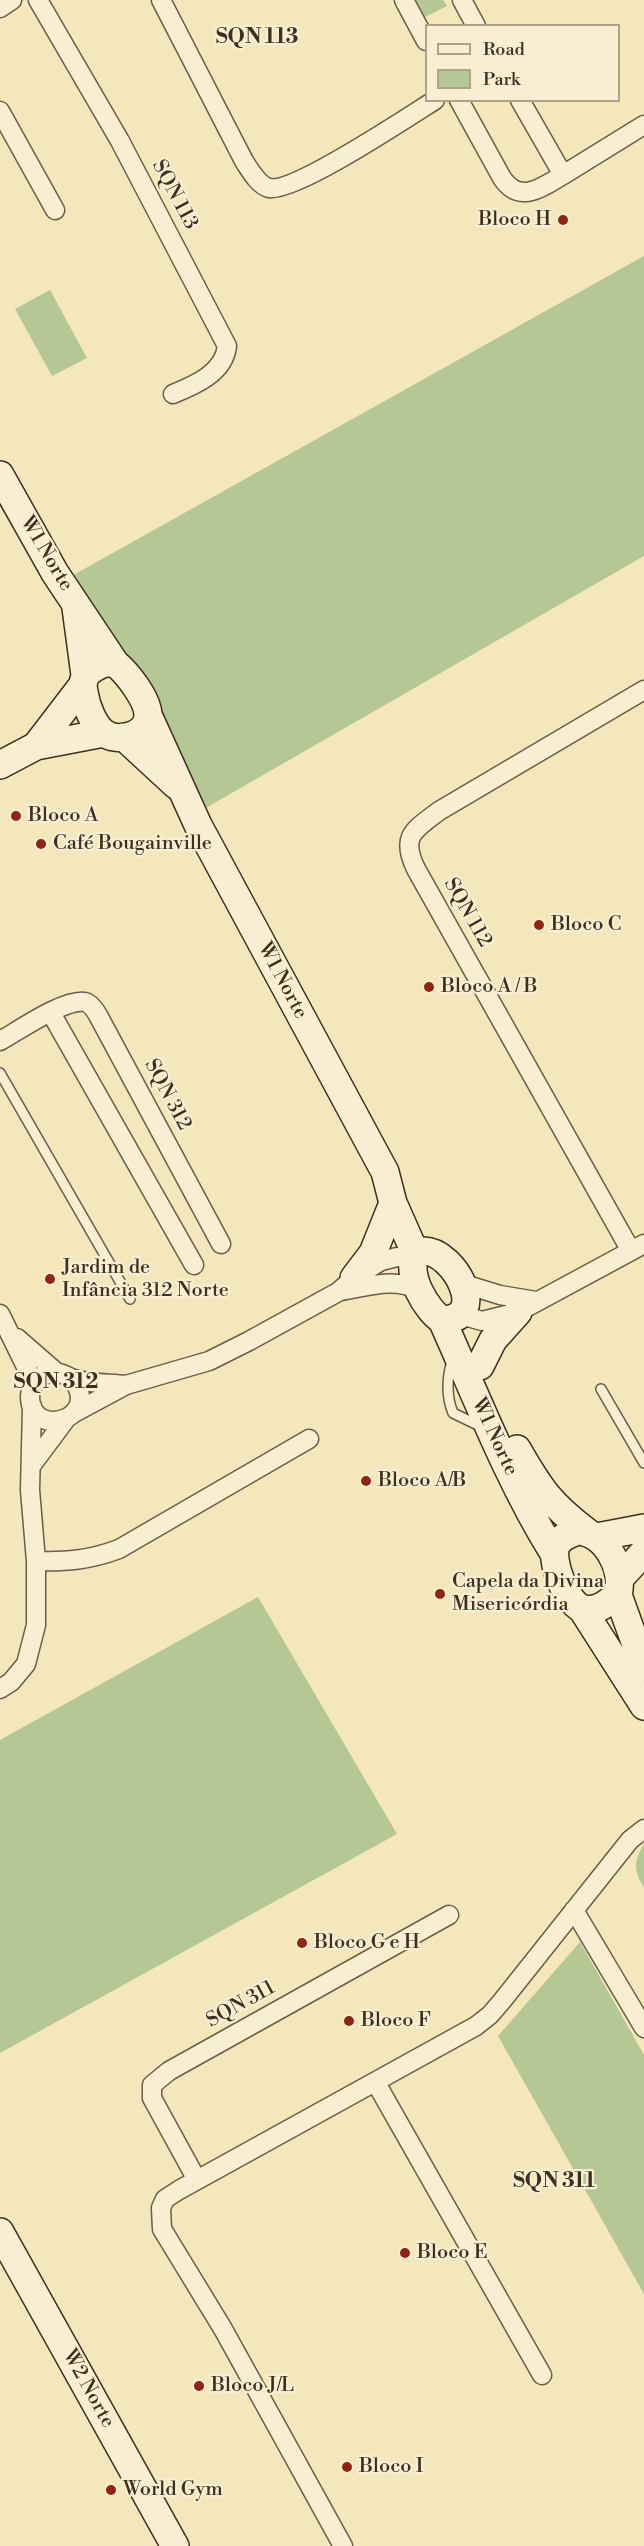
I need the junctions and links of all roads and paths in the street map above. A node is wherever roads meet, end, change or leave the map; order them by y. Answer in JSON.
{"nodes":[{"id":1,"x":12,"y":0,"type":"edge"},
{"id":2,"x":38,"y":0,"type":"edge"},
{"id":3,"x":161,"y":0,"type":"edge"},
{"id":4,"x":404,"y":0,"type":"edge"},
{"id":5,"x":462,"y":0,"type":"edge"},
{"id":6,"x":0,"y":8,"type":"edge"},
{"id":7,"x":475,"y":24,"type":"edge"},
{"id":8,"x":425,"y":39,"type":"edge"},
{"id":9,"x":432,"y":102,"type":"edge"},
{"id":10,"x":460,"y":102,"type":"edge"},
{"id":11,"x":521,"y":102,"type":"edge"},
{"id":12,"x":0,"y":111,"type":"edge"},
{"id":13,"x":644,"y":125,"type":"edge"},
{"id":14,"x":563,"y":175,"type":"junction"},
{"id":15,"x":55,"y":210,"type":"dead end"},
{"id":16,"x":173,"y":394,"type":"dead end"},
{"id":17,"x":0,"y":476,"type":"edge"},
{"id":18,"x":75,"y":601,"type":"junction"},
{"id":19,"x":115,"y":663,"type":"junction"},
{"id":20,"x":84,"y":680,"type":"junction"},
{"id":21,"x":644,"y":690,"type":"edge"},
{"id":22,"x":148,"y":715,"type":"junction"},
{"id":23,"x":114,"y":735,"type":"junction"},
{"id":24,"x":36,"y":746,"type":"junction"},
{"id":25,"x":0,"y":765,"type":"edge"},
{"id":26,"x":181,"y":790,"type":"junction"},
{"id":27,"x":51,"y":1013,"type":"junction"},
{"id":28,"x":0,"y":1041,"type":"edge"},
{"id":29,"x":0,"y":1073,"type":"edge"},
{"id":30,"x":385,"y":1172,"type":"junction"},
{"id":31,"x":393,"y":1203,"type":"junction"},
{"id":32,"x":221,"y":1244,"type":"dead end"},
{"id":33,"x":637,"y":1247,"type":"edge"},
{"id":34,"x":422,"y":1256,"type":"junction"},
{"id":35,"x":194,"y":1265,"type":"dead end"},
{"id":36,"x":462,"y":1283,"type":"junction"},
{"id":37,"x":346,"y":1285,"type":"junction"},
{"id":38,"x":419,"y":1290,"type":"junction"},
{"id":39,"x":130,"y":1299,"type":"dead end"},
{"id":40,"x":527,"y":1307,"type":"junction"},
{"id":41,"x":0,"y":1314,"type":"edge"},
{"id":42,"x":454,"y":1318,"type":"junction"},
{"id":43,"x":9,"y":1331,"type":"junction"},
{"id":44,"x":480,"y":1366,"type":"junction"},
{"id":45,"x":63,"y":1375,"type":"junction"},
{"id":46,"x":34,"y":1383,"type":"junction"},
{"id":47,"x":126,"y":1385,"type":"junction"},
{"id":48,"x":601,"y":1389,"type":"dead end"},
{"id":49,"x":32,"y":1406,"type":"junction"},
{"id":50,"x":69,"y":1417,"type":"junction"},
{"id":51,"x":309,"y":1439,"type":"dead end"},
{"id":52,"x":644,"y":1463,"type":"edge"},
{"id":53,"x":31,"y":1466,"type":"junction"},
{"id":54,"x":644,"y":1528,"type":"edge"},
{"id":55,"x":592,"y":1534,"type":"junction"},
{"id":56,"x":553,"y":1552,"type":"junction"},
{"id":57,"x":644,"y":1552,"type":"edge"},
{"id":58,"x":36,"y":1561,"type":"junction"},
{"id":59,"x":619,"y":1586,"type":"junction"},
{"id":60,"x":582,"y":1609,"type":"junction"},
{"id":61,"x":644,"y":1667,"type":"edge"},
{"id":62,"x":0,"y":1689,"type":"edge"},
{"id":63,"x":644,"y":1706,"type":"edge"},
{"id":64,"x":644,"y":1829,"type":"edge"},
{"id":65,"x":574,"y":1911,"type":"junction"},
{"id":66,"x":448,"y":1915,"type":"dead end"},
{"id":67,"x":644,"y":2028,"type":"edge"},
{"id":68,"x":376,"y":2083,"type":"junction"},
{"id":69,"x":197,"y":2180,"type":"junction"},
{"id":70,"x":0,"y":2232,"type":"edge"},
{"id":71,"x":542,"y":2375,"type":"dead end"},
{"id":72,"x":175,"y":2546,"type":"edge"},
{"id":73,"x":343,"y":2546,"type":"edge"}],
"edges":[{"from":1,"to":6,"type":"street"},
{"from":2,"to":16,"type":"street","name":"SQN 113"},
{"from":3,"to":9,"type":"street"},
{"from":4,"to":8,"type":"street"},
{"from":5,"to":7,"type":"street"},
{"from":10,"to":14,"type":"street"},
{"from":11,"to":14,"type":"street"},
{"from":12,"to":15,"type":"street"},
{"from":13,"to":14,"type":"street"},
{"from":17,"to":18,"type":"street","name":"W1 Norte"},
{"from":18,"to":19,"type":"street","name":"W1 Norte"},
{"from":18,"to":20,"type":"street","name":"W1 Norte"},
{"from":19,"to":20,"type":"street"},
{"from":19,"to":22,"type":"street"},
{"from":20,"to":23,"type":"street"},
{"from":20,"to":24,"type":"street"},
{"from":21,"to":33,"type":"street","name":"SQN 112"},
{"from":22,"to":23,"type":"street"},
{"from":22,"to":26,"type":"street","name":"W1 Norte"},
{"from":23,"to":24,"type":"street"},
{"from":23,"to":26,"type":"street","name":"W1 Norte"},
{"from":24,"to":25,"type":"street"},
{"from":26,"to":30,"type":"street","name":"W1 Norte"},
{"from":27,"to":28,"type":"street","name":"SQN 312"},
{"from":27,"to":32,"type":"street","name":"SQN 312"},
{"from":27,"to":35,"type":"street"},
{"from":29,"to":39,"type":"lane"},
{"from":30,"to":31,"type":"street","name":"W1 Norte"},
{"from":30,"to":34,"type":"street","name":"W1 Norte"},
{"from":31,"to":34,"type":"street","name":"W1 Norte"},
{"from":31,"to":37,"type":"street"},
{"from":33,"to":40,"type":"street","name":"SQN 112"},
{"from":34,"to":36,"type":"street"},
{"from":34,"to":37,"type":"street"},
{"from":34,"to":38,"type":"street"},
{"from":36,"to":40,"type":"street"},
{"from":36,"to":42,"type":"street"},
{"from":37,"to":38,"type":"street"},
{"from":37,"to":47,"type":"street"},
{"from":38,"to":42,"type":"street"},
{"from":40,"to":42,"type":"street","name":"SQN 112"},
{"from":40,"to":44,"type":"street"},
{"from":41,"to":43,"type":"street"},
{"from":42,"to":44,"type":"street","name":"W1 Norte"},
{"from":42,"to":56,"type":"street","name":"W1 Norte"},
{"from":43,"to":45,"type":"street"},
{"from":43,"to":46,"type":"street"},
{"from":44,"to":55,"type":"street","name":"W1 Norte"},
{"from":45,"to":46,"type":"street"},
{"from":45,"to":47,"type":"street"},
{"from":45,"to":50,"type":"street"},
{"from":46,"to":49,"type":"street"},
{"from":47,"to":50,"type":"street"},
{"from":48,"to":52,"type":"lane"},
{"from":49,"to":50,"type":"street"},
{"from":49,"to":53,"type":"street"},
{"from":50,"to":53,"type":"street"},
{"from":51,"to":58,"type":"street"},
{"from":53,"to":58,"type":"street"},
{"from":54,"to":55,"type":"street"},
{"from":55,"to":56,"type":"street"},
{"from":55,"to":59,"type":"street"},
{"from":56,"to":60,"type":"street"},
{"from":57,"to":59,"type":"street"},
{"from":58,"to":62,"type":"street"},
{"from":59,"to":60,"type":"street"},
{"from":59,"to":61,"type":"street"},
{"from":60,"to":63,"type":"street"},
{"from":64,"to":65,"type":"street"},
{"from":65,"to":67,"type":"street"},
{"from":65,"to":68,"type":"street"},
{"from":66,"to":69,"type":"street","name":"SQN 311"},
{"from":68,"to":69,"type":"street"},
{"from":68,"to":71,"type":"street"},
{"from":69,"to":73,"type":"street"},
{"from":70,"to":72,"type":"street","name":"W2 Norte"}]}
